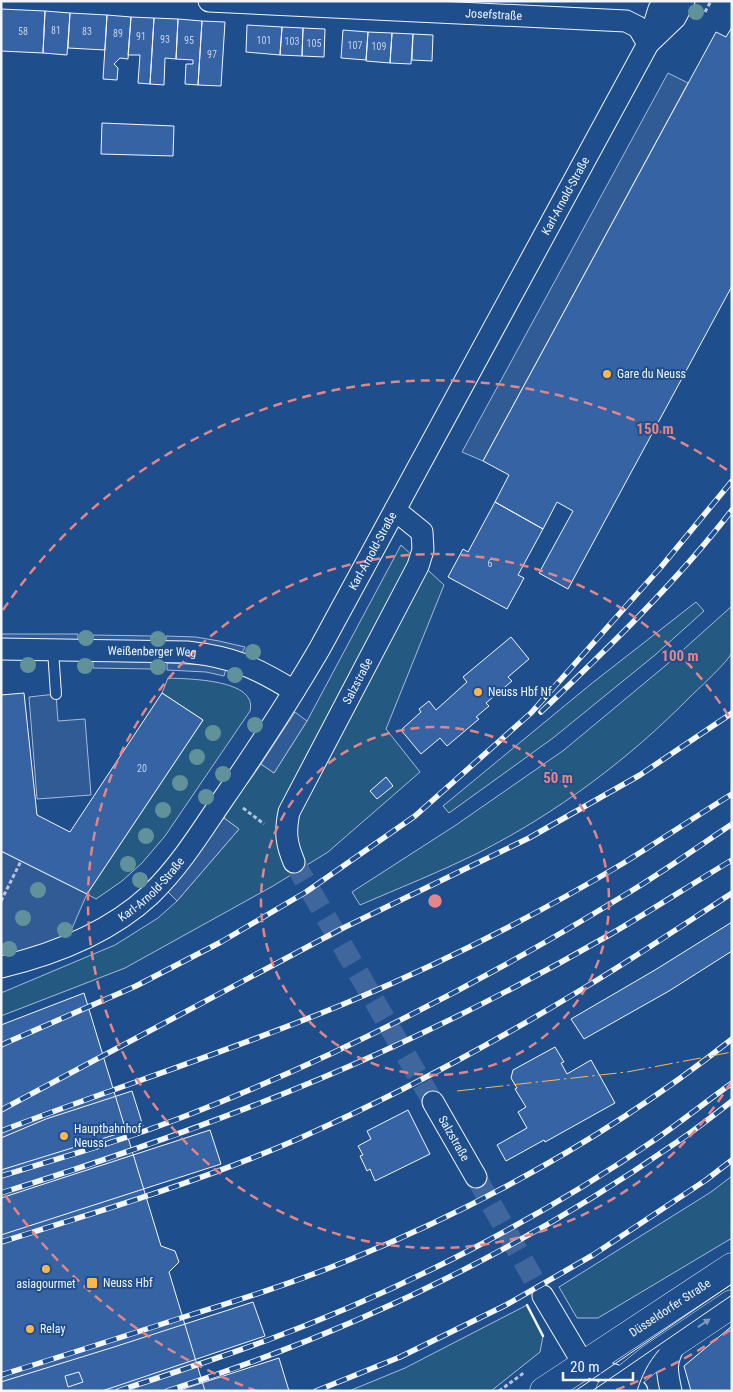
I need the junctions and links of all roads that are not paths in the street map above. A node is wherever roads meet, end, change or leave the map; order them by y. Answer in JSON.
{"nodes":[{"id":1,"x":209,"y":1,"type":"edge"},
{"id":2,"x":664,"y":1,"type":"edge"},
{"id":3,"x":684,"y":1,"type":"edge"},
{"id":4,"x":648,"y":44,"type":"junction"},
{"id":5,"x":395,"y":510,"type":"junction"},
{"id":6,"x":1,"y":649,"type":"edge"},
{"id":7,"x":53,"y":650,"type":"junction"},
{"id":8,"x":294,"y":691,"type":"junction"},
{"id":9,"x":56,"y":694,"type":"dead end"},
{"id":10,"x":294,"y":862,"type":"tunnel mouth"},
{"id":11,"x":1,"y":967,"type":"edge"},
{"id":12,"x":433,"y":1102,"type":"tunnel mouth"},
{"id":13,"x":476,"y":1177,"type":"tunnel mouth"},
{"id":14,"x":732,"y":1267,"type":"edge"},
{"id":15,"x":543,"y":1296,"type":"tunnel mouth"},
{"id":16,"x":732,"y":1304,"type":"edge"},
{"id":17,"x":676,"y":1342,"type":"junction"},
{"id":18,"x":584,"y":1365,"type":"junction"},
{"id":19,"x":623,"y":1387,"type":"edge"},
{"id":20,"x":544,"y":1391,"type":"edge"},
{"id":21,"x":671,"y":1391,"type":"edge"}],
"edges":[{"from":1,"to":4,"type":"street","name":"Josefstraße"},
{"from":2,"to":4,"type":"street","name":"Karl-Arnold-Straße"},
{"from":3,"to":4,"type":"street","name":"Karl-Arnold-Straße"},
{"from":4,"to":5,"type":"street","name":"Karl-Arnold-Straße"},
{"from":5,"to":8,"type":"street","name":"Karl-Arnold-Straße"},
{"from":5,"to":10,"type":"street","name":"Salzstraße"},
{"from":6,"to":7,"type":"street","name":"Weißenberger Weg"},
{"from":7,"to":8,"type":"street","name":"Weißenberger Weg"},
{"from":7,"to":9,"type":"lane"},
{"from":8,"to":11,"type":"street","name":"Karl-Arnold-Straße"},
{"from":12,"to":13,"type":"street","name":"Salzstraße"},
{"from":14,"to":18,"type":"main road","name":"Düsseldorfer Straße"},
{"from":15,"to":18,"type":"street"},
{"from":17,"to":16,"type":"main road","one_way":true},
{"from":17,"to":19,"type":"main road"},
{"from":17,"to":21,"type":"street"},
{"from":18,"to":19,"type":"street"},
{"from":18,"to":20,"type":"main road","name":"Düsseldorfer Straße"}]}
